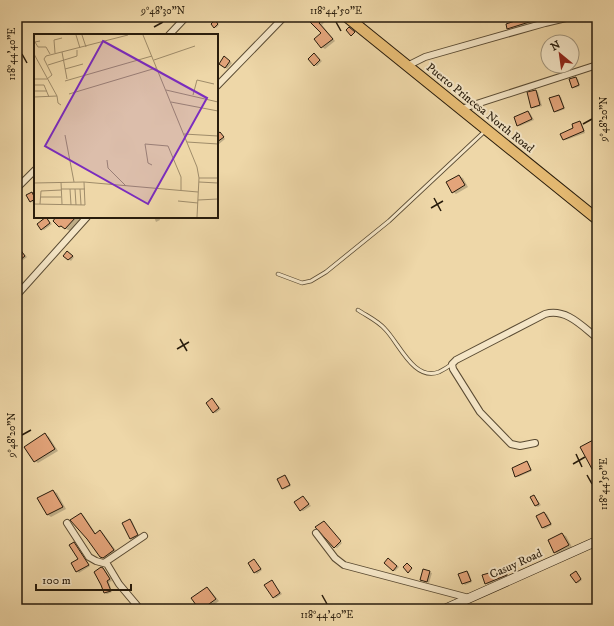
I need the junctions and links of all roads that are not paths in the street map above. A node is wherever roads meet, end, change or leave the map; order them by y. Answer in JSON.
{"nodes":[{"id":1,"x":186,"y":17,"type":"edge"},
{"id":2,"x":284,"y":17,"type":"edge"},
{"id":3,"x":347,"y":17,"type":"edge"},
{"id":4,"x":570,"y":17,"type":"edge"},
{"id":5,"x":544,"y":20,"type":"edge"},
{"id":6,"x":170,"y":34,"type":"edge"},
{"id":7,"x":597,"y":64,"type":"edge"},
{"id":8,"x":407,"y":66,"type":"junction"},
{"id":9,"x":218,"y":85,"type":"edge"},
{"id":10,"x":461,"y":109,"type":"junction"},
{"id":11,"x":487,"y":130,"type":"junction"},
{"id":12,"x":34,"y":171,"type":"edge"},
{"id":13,"x":17,"y":188,"type":"edge"},
{"id":14,"x":86,"y":218,"type":"edge"},
{"id":15,"x":597,"y":219,"type":"edge"},
{"id":16,"x":278,"y":274,"type":"dead end"},
{"id":17,"x":17,"y":295,"type":"edge"},
{"id":18,"x":358,"y":310,"type":"dead end"},
{"id":19,"x":597,"y":338,"type":"edge"},
{"id":20,"x":452,"y":364,"type":"junction"},
{"id":21,"x":535,"y":443,"type":"dead end"},
{"id":22,"x":67,"y":523,"type":"dead end"},
{"id":23,"x":316,"y":533,"type":"dead end"},
{"id":24,"x":144,"y":536,"type":"dead end"},
{"id":25,"x":597,"y":541,"type":"edge"},
{"id":26,"x":104,"y":563,"type":"junction"},
{"id":27,"x":470,"y":598,"type":"junction"},
{"id":28,"x":140,"y":609,"type":"edge"},
{"id":29,"x":445,"y":609,"type":"edge"}],
"edges":[{"from":1,"to":6,"type":"street"},
{"from":2,"to":9,"type":"street"},
{"from":3,"to":8,"type":"main road","name":"Puerto Princesa North Road"},
{"from":4,"to":5,"type":"street"},
{"from":5,"to":8,"type":"street"},
{"from":7,"to":10,"type":"street"},
{"from":8,"to":10,"type":"main road","name":"Puerto Princesa North Road"},
{"from":10,"to":11,"type":"main road","name":"Puerto Princesa North Road"},
{"from":11,"to":15,"type":"main road","name":"Puerto Princesa North Road"},
{"from":11,"to":16,"type":"lane"},
{"from":12,"to":13,"type":"street"},
{"from":14,"to":17,"type":"street"},
{"from":18,"to":20,"type":"lane"},
{"from":19,"to":20,"type":"street"},
{"from":20,"to":21,"type":"street"},
{"from":22,"to":26,"type":"street"},
{"from":23,"to":27,"type":"street"},
{"from":24,"to":26,"type":"street"},
{"from":25,"to":27,"type":"street","name":"Casuy Road"},
{"from":26,"to":28,"type":"street"},
{"from":27,"to":29,"type":"street","name":"Casuy Road"}]}
